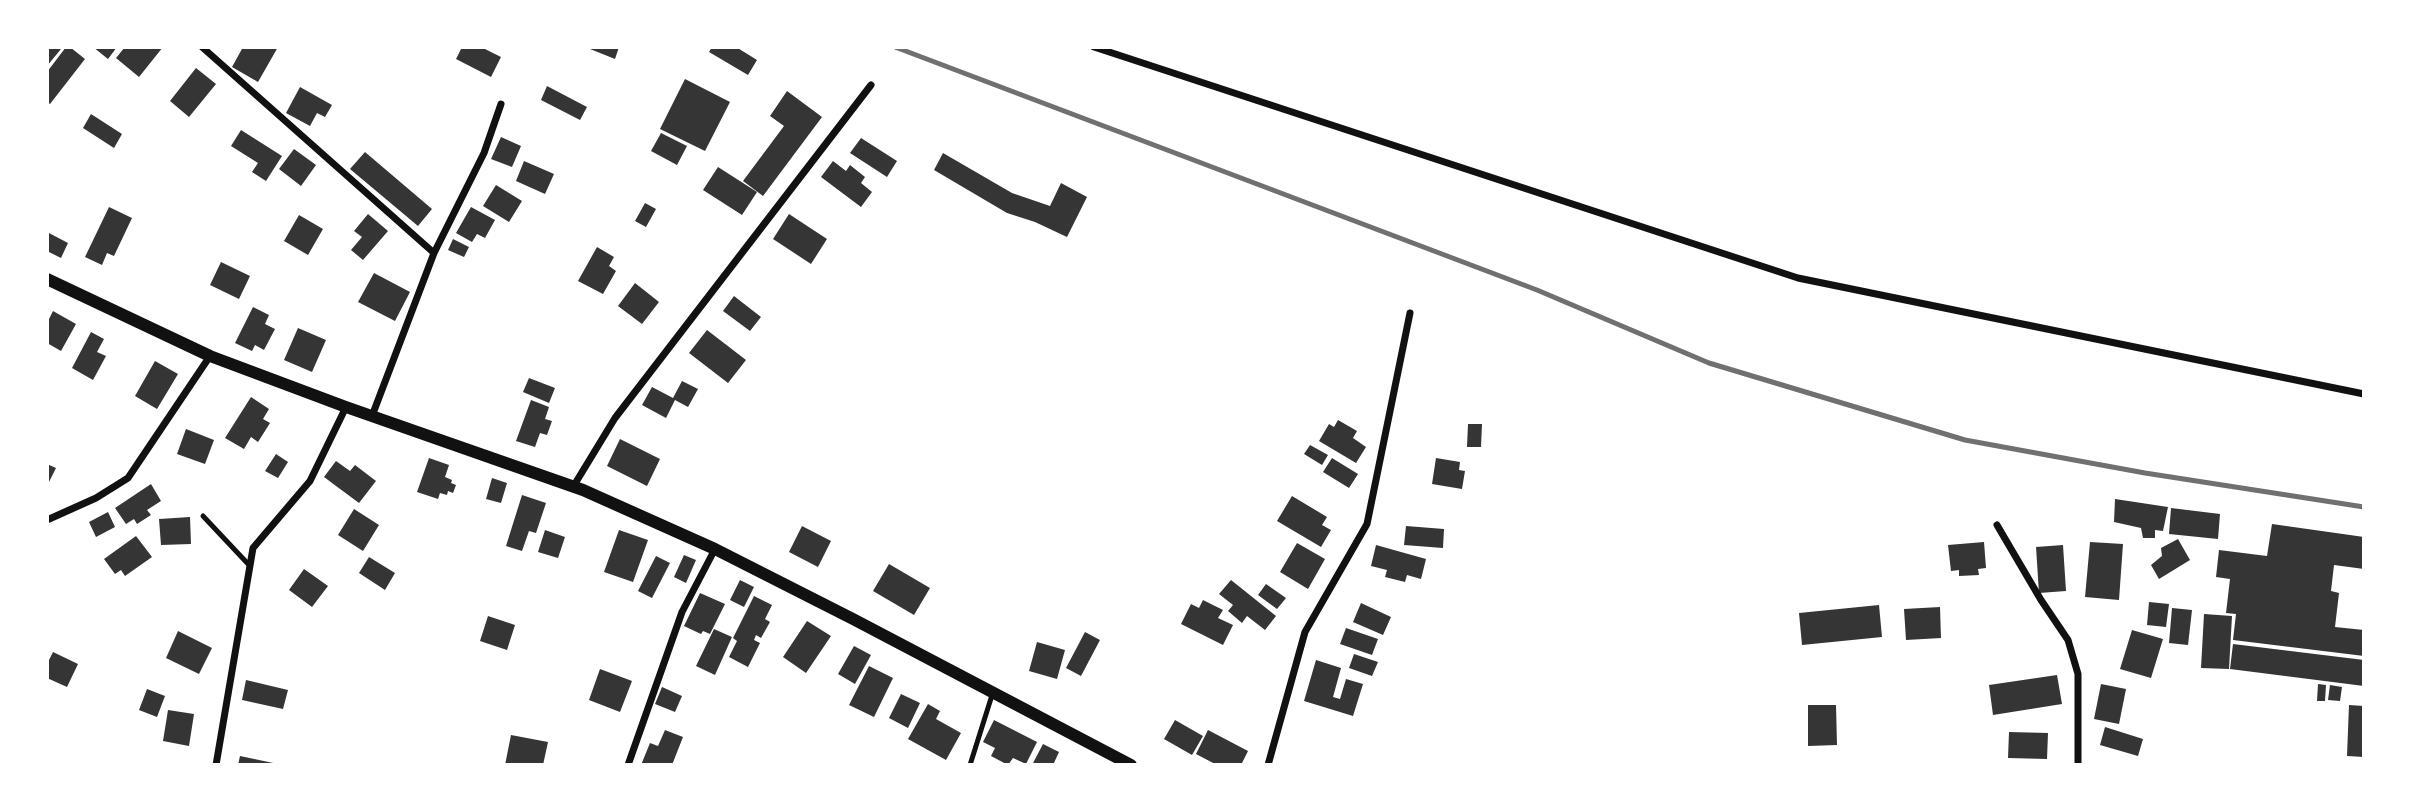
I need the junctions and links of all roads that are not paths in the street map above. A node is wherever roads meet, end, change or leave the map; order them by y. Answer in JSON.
{"nodes":[{"id":1,"x":202,"y":47,"type":"edge"},
{"id":2,"x":1094,"y":47,"type":"edge"},
{"id":3,"x":871,"y":85,"type":"dead end"},
{"id":4,"x":501,"y":104,"type":"dead end"},
{"id":5,"x":434,"y":253,"type":"junction"},
{"id":6,"x":47,"y":279,"type":"edge"},
{"id":7,"x":1410,"y":313,"type":"dead end"},
{"id":8,"x":210,"y":356,"type":"junction"},
{"id":9,"x":2364,"y":394,"type":"edge"},
{"id":10,"x":346,"y":407,"type":"junction"},
{"id":11,"x":372,"y":416,"type":"junction"},
{"id":12,"x":573,"y":487,"type":"junction"},
{"id":13,"x":203,"y":516,"type":"dead end"},
{"id":14,"x":47,"y":520,"type":"edge"},
{"id":15,"x":1997,"y":525,"type":"dead end"},
{"id":16,"x":715,"y":549,"type":"junction"},
{"id":17,"x":250,"y":566,"type":"junction"},
{"id":18,"x":993,"y":692,"type":"junction"},
{"id":19,"x":216,"y":765,"type":"edge"},
{"id":20,"x":628,"y":765,"type":"edge"},
{"id":21,"x":970,"y":765,"type":"edge"},
{"id":22,"x":1131,"y":765,"type":"edge"},
{"id":23,"x":1268,"y":765,"type":"edge"},
{"id":24,"x":2078,"y":765,"type":"edge"}],
"edges":[{"from":1,"to":5,"type":"street"},
{"from":2,"to":9,"type":"street"},
{"from":3,"to":12,"type":"street"},
{"from":4,"to":5,"type":"street"},
{"from":5,"to":11,"type":"street"},
{"from":6,"to":8,"type":"street"},
{"from":7,"to":23,"type":"street"},
{"from":8,"to":10,"type":"street"},
{"from":8,"to":14,"type":"street"},
{"from":10,"to":11,"type":"street"},
{"from":10,"to":17,"type":"street"},
{"from":11,"to":12,"type":"street"},
{"from":12,"to":16,"type":"street"},
{"from":13,"to":17,"type":"lane"},
{"from":15,"to":24,"type":"street"},
{"from":16,"to":18,"type":"street"},
{"from":16,"to":20,"type":"street"},
{"from":17,"to":19,"type":"street"},
{"from":18,"to":21,"type":"lane"},
{"from":18,"to":22,"type":"street"}]}
